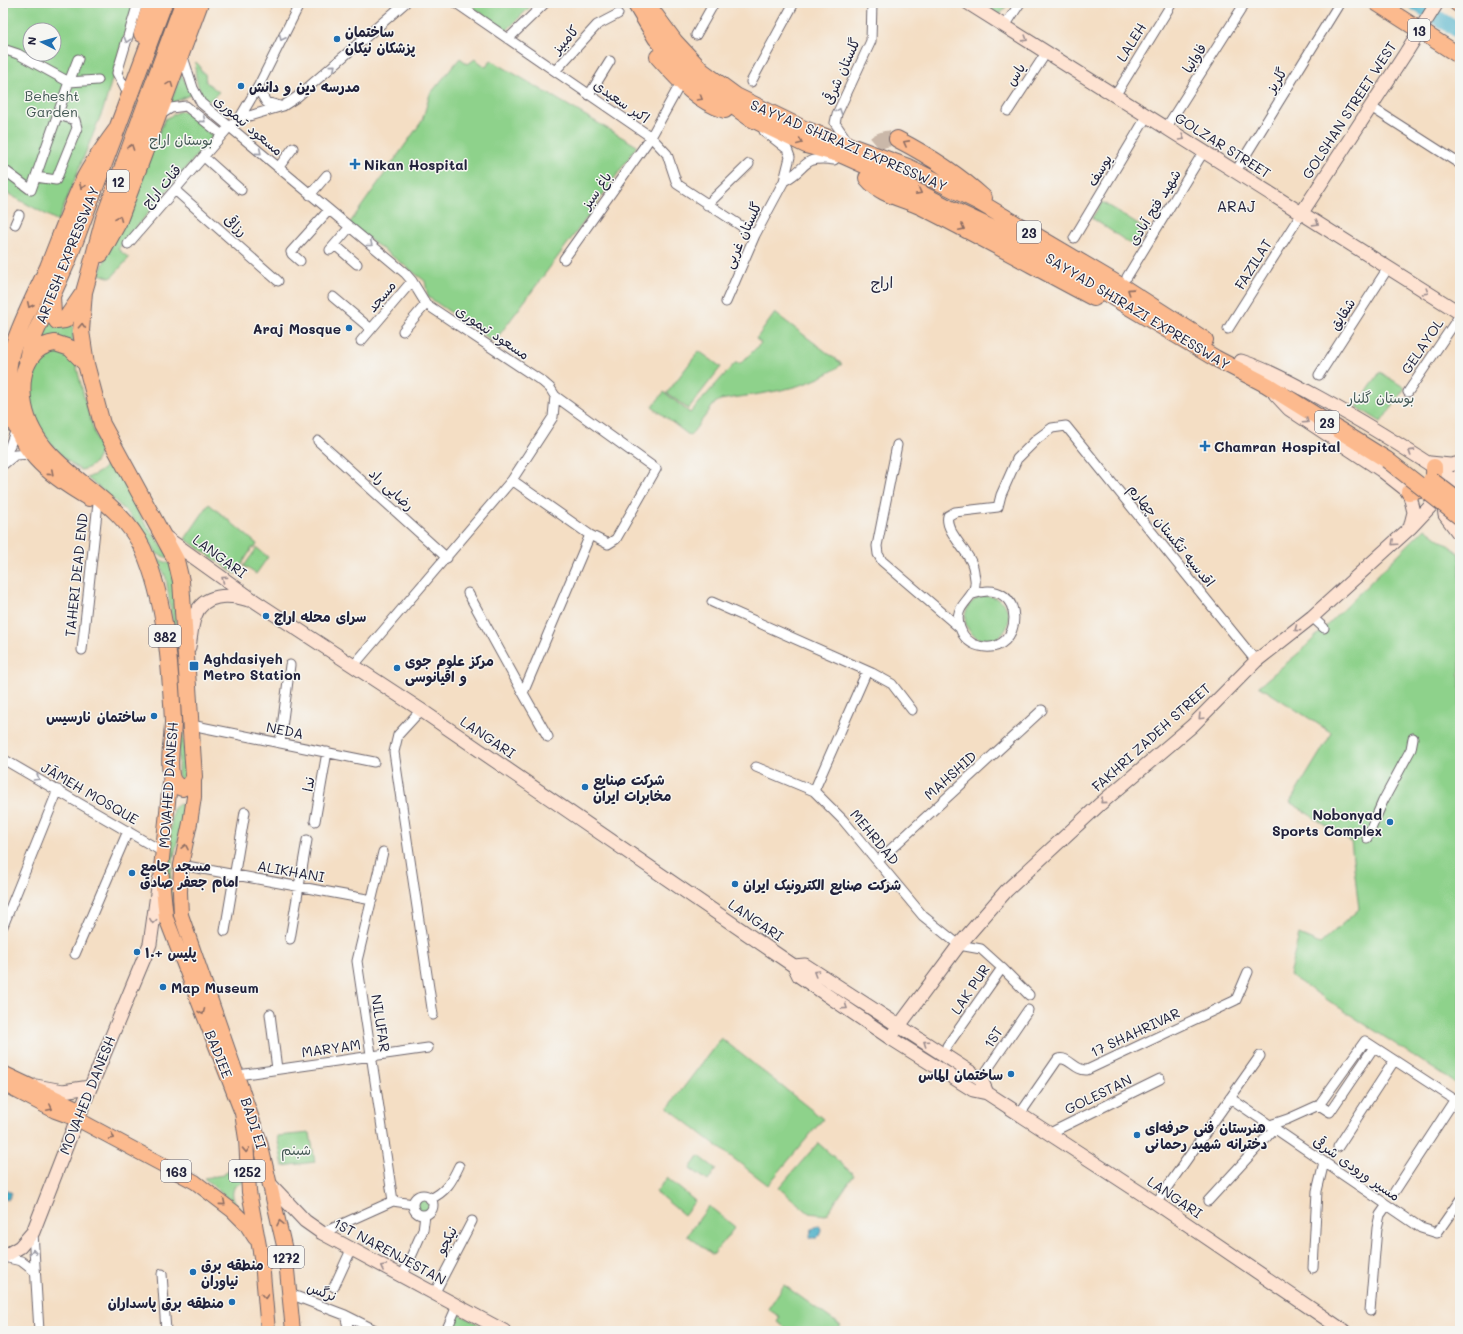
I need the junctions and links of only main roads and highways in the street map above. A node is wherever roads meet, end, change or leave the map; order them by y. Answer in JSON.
{"nodes":[{"id":1,"x":151,"y":3,"type":"edge"},
{"id":2,"x":164,"y":3,"type":"edge"},
{"id":3,"x":183,"y":3,"type":"edge"},
{"id":4,"x":635,"y":3,"type":"edge"},
{"id":5,"x":647,"y":3,"type":"edge"},
{"id":6,"x":660,"y":3,"type":"edge"},
{"id":7,"x":968,"y":3,"type":"edge"},
{"id":8,"x":1377,"y":3,"type":"edge"},
{"id":9,"x":1436,"y":3,"type":"edge"},
{"id":10,"x":1457,"y":3,"type":"edge"},
{"id":11,"x":200,"y":4,"type":"edge"},
{"id":12,"x":1460,"y":5,"type":"edge"},
{"id":13,"x":621,"y":8,"type":"edge"},
{"id":14,"x":176,"y":25,"type":"junction"},
{"id":15,"x":661,"y":34,"type":"junction"},
{"id":16,"x":182,"y":54,"type":"junction"},
{"id":17,"x":1460,"y":56,"type":"edge"},
{"id":18,"x":129,"y":96,"type":"junction"},
{"id":19,"x":736,"y":96,"type":"junction"},
{"id":20,"x":750,"y":118,"type":"junction"},
{"id":21,"x":117,"y":129,"type":"junction"},
{"id":22,"x":897,"y":138,"type":"tunnel mouth"},
{"id":23,"x":867,"y":178,"type":"dead end"},
{"id":24,"x":1301,"y":214,"type":"junction"},
{"id":25,"x":1004,"y":217,"type":"junction"},
{"id":26,"x":86,"y":285,"type":"junction"},
{"id":27,"x":52,"y":296,"type":"junction"},
{"id":28,"x":1460,"y":314,"type":"edge"},
{"id":29,"x":1215,"y":358,"type":"junction"},
{"id":30,"x":1242,"y":361,"type":"junction"},
{"id":31,"x":86,"y":364,"type":"junction"},
{"id":32,"x":24,"y":373,"type":"junction"},
{"id":33,"x":1267,"y":385,"type":"junction"},
{"id":34,"x":102,"y":424,"type":"joint"},
{"id":35,"x":1388,"y":455,"type":"junction"},
{"id":36,"x":1460,"y":463,"type":"edge"},
{"id":37,"x":1430,"y":464,"type":"junction"},
{"id":38,"x":1458,"y":479,"type":"edge"},
{"id":39,"x":1409,"y":492,"type":"junction"},
{"id":40,"x":1443,"y":493,"type":"junction"},
{"id":41,"x":1460,"y":502,"type":"edge"},
{"id":42,"x":114,"y":511,"type":"junction"},
{"id":43,"x":1460,"y":517,"type":"edge"},
{"id":44,"x":1410,"y":528,"type":"junction"},
{"id":45,"x":164,"y":536,"type":"junction"},
{"id":46,"x":1460,"y":536,"type":"edge"},
{"id":47,"x":256,"y":602,"type":"junction"},
{"id":48,"x":187,"y":657,"type":"junction"},
{"id":49,"x":171,"y":774,"type":"junction"},
{"id":50,"x":194,"y":776,"type":"junction"},
{"id":51,"x":192,"y":809,"type":"junction"},
{"id":52,"x":168,"y":812,"type":"junction"},
{"id":53,"x":161,"y":868,"type":"junction"},
{"id":54,"x":185,"y":927,"type":"joint"},
{"id":55,"x":794,"y":966,"type":"junction"},
{"id":56,"x":920,"y":998,"type":"junction"},
{"id":57,"x":882,"y":1014,"type":"junction"},
{"id":58,"x":900,"y":1026,"type":"junction"},
{"id":59,"x":890,"y":1038,"type":"junction"},
{"id":60,"x":3,"y":1066,"type":"edge"},
{"id":61,"x":3,"y":1073,"type":"edge"},
{"id":62,"x":3,"y":1084,"type":"edge"},
{"id":63,"x":90,"y":1088,"type":"junction"},
{"id":64,"x":3,"y":1091,"type":"edge"},
{"id":65,"x":31,"y":1091,"type":"junction"},
{"id":66,"x":988,"y":1093,"type":"junction"},
{"id":67,"x":79,"y":1114,"type":"junction"},
{"id":68,"x":271,"y":1185,"type":"junction"},
{"id":69,"x":258,"y":1244,"type":"junction"},
{"id":70,"x":4,"y":1257,"type":"edge"},
{"id":71,"x":268,"y":1331,"type":"edge"},
{"id":72,"x":293,"y":1331,"type":"edge"},
{"id":73,"x":504,"y":1331,"type":"edge"},
{"id":74,"x":1344,"y":1331,"type":"edge"}],
"edges":[{"from":1,"to":18,"type":"highway"},
{"from":2,"to":18,"type":"highway","name":"ARTESH EXPRESSWAY","number":"12"},
{"from":3,"to":14,"type":"highway","name":"ARTESH EXPRESSWAY","number":"12"},
{"from":4,"to":15,"type":"highway","name":"SAYYAD SHIRAZI EXPRESSWAY","number":"23"},
{"from":5,"to":15,"type":"highway","name":"SAYYAD SHIRAZI EXPRESSWAY","number":"23"},
{"from":6,"to":19,"type":"highway"},
{"from":7,"to":24,"type":"main road","name":"GOLZAR STREET","one_way":true},
{"from":8,"to":17,"type":"highway","number":"13"},
{"from":9,"to":24,"type":"main road","name":"GOLSHAN STREET WEST","bridge":true},
{"from":10,"to":12,"type":"highway"},
{"from":11,"to":14,"type":"highway"},
{"from":11,"to":16,"type":"highway"},
{"from":13,"to":20,"type":"highway","one_way":true},
{"from":14,"to":16,"type":"highway"},
{"from":26,"to":14,"type":"highway","name":"ARTESH EXPRESSWAY","number":"12","one_way":true},
{"from":15,"to":19,"type":"highway","name":"SAYYAD SHIRAZI EXPRESSWAY","number":"23"},
{"from":15,"to":20,"type":"highway","name":"SAYYAD SHIRAZI EXPRESSWAY","number":"23"},
{"from":26,"to":16,"type":"highway","one_way":true},
{"from":18,"to":21,"type":"highway","name":"ARTESH EXPRESSWAY","number":"12"},
{"from":19,"to":25,"type":"highway","name":"SAYYAD SHIRAZI EXPRESSWAY","number":"23"},
{"from":20,"to":29,"type":"highway","name":"SAYYAD SHIRAZI EXPRESSWAY","number":"23","one_way":true},
{"from":21,"to":27,"type":"highway","name":"ARTESH EXPRESSWAY","number":"12"},
{"from":21,"to":42,"type":"highway","one_way":true},
{"from":25,"to":22,"type":"highway","one_way":true},
{"from":23,"to":29,"type":"highway","one_way":true},
{"from":24,"to":28,"type":"main road","name":"GOLZAR STREET","one_way":true},
{"from":30,"to":25,"type":"highway","name":"SAYYAD SHIRAZI EXPRESSWAY","number":"23","one_way":true},
{"from":26,"to":27,"type":"highway"},
{"from":31,"to":26,"type":"highway","name":"ARTESH EXPRESSWAY","number":"12","one_way":true},
{"from":27,"to":32,"type":"highway","name":"ARTESH EXPRESSWAY","number":"12"},
{"from":29,"to":33,"type":"highway","name":"SAYYAD SHIRAZI EXPRESSWAY","number":"23"},
{"from":30,"to":35,"type":"highway","name":"SAYYAD SHIRAZI EXPRESSWAY","number":"23"},
{"from":37,"to":30,"type":"main road","one_way":true},
{"from":31,"to":32,"type":"highway"},
{"from":31,"to":34,"type":"highway","name":"ARTESH EXPRESSWAY"},
{"from":32,"to":42,"type":"highway","name":"MOVAHED DANESH","number":"382"},
{"from":33,"to":35,"type":"highway","name":"SAYYAD SHIRAZI EXPRESSWAY","number":"23"},
{"from":33,"to":39,"type":"main road","one_way":true},
{"from":34,"to":45,"type":"highway","name":"MOVAHED DANESH","number":"382"},
{"from":35,"to":41,"type":"highway","name":"SAYYAD SHIRAZI EXPRESSWAY","number":"23","bridge":true},
{"from":35,"to":43,"type":"highway","name":"SAYYAD SHIRAZI EXPRESSWAY","number":"23","bridge":true},
{"from":36,"to":37,"type":"main road"},
{"from":37,"to":38,"type":"main road"},
{"from":37,"to":39,"type":"highway"},
{"from":38,"to":40,"type":"main road","name":"FAKHRI ZADEH STREET"},
{"from":39,"to":44,"type":"main road"},
{"from":40,"to":44,"type":"main road","name":"FAKHRI ZADEH STREET"},
{"from":40,"to":46,"type":"main road"},
{"from":42,"to":49,"type":"highway","name":"MOVAHED DANESH","number":"382"},
{"from":44,"to":56,"type":"main road","name":"FAKHRI ZADEH STREET","one_way":true},
{"from":47,"to":45,"type":"main road","name":"LANGARI","one_way":true},
{"from":45,"to":48,"type":"highway","name":"MOVAHED DANESH","number":"382"},
{"from":47,"to":48,"type":"main road"},
{"from":47,"to":55,"type":"main road","name":"LANGARI"},
{"from":48,"to":50,"type":"highway","name":"MOVAHED DANESH","number":"382"},
{"from":49,"to":50,"type":"highway"},
{"from":49,"to":52,"type":"main road","name":"MOVAHED DANESH","number":"382"},
{"from":50,"to":51,"type":"main road","name":"MOVAHED DANESH","number":"382"},
{"from":51,"to":52,"type":"main road"},
{"from":54,"to":51,"type":"main road","name":"MOVAHED DANESH","number":"382","one_way":true},
{"from":52,"to":53,"type":"main road","name":"MOVAHED DANESH","number":"382"},
{"from":53,"to":63,"type":"main road","name":"MOVAHED DANESH","number":"382","one_way":true},
{"from":53,"to":69,"type":"main road","name":"BADIEE","number":"1252","one_way":true},
{"from":54,"to":68,"type":"main road","name":"BADI EI","number":"1252"},
{"from":57,"to":55,"type":"main road","name":"LANGARI","one_way":true},
{"from":55,"to":59,"type":"main road","name":"LANGARI","one_way":true},
{"from":56,"to":57,"type":"main road"},
{"from":56,"to":58,"type":"main road","name":"FAKHRI ZADEH STREET"},
{"from":57,"to":58,"type":"main road","name":"LANGARI"},
{"from":58,"to":59,"type":"main road","name":"FAKHRI ZADEH STREET"},
{"from":66,"to":58,"type":"main road","name":"LANGARI","one_way":true},
{"from":59,"to":66,"type":"main road","name":"LANGARI"},
{"from":60,"to":65,"type":"main road"},
{"from":61,"to":65,"type":"main road","number":"163"},
{"from":62,"to":65,"type":"main road","number":"163"},
{"from":63,"to":65,"type":"main road"},
{"from":63,"to":67,"type":"main road","name":"MOVAHED DANESH","number":"382"},
{"from":64,"to":65,"type":"main road"},
{"from":65,"to":67,"type":"main road","number":"163"},
{"from":66,"to":74,"type":"main road","name":"LANGARI"},
{"from":67,"to":69,"type":"main road","number":"163","one_way":true},
{"from":67,"to":70,"type":"main road","name":"MOVAHED DANESH","number":"382"},
{"from":72,"to":68,"type":"main road","number":"1272","one_way":true},
{"from":73,"to":68,"type":"main road","name":"1ST NARENJESTAN","one_way":true},
{"from":69,"to":71,"type":"main road","number":"1272","one_way":true}]}
